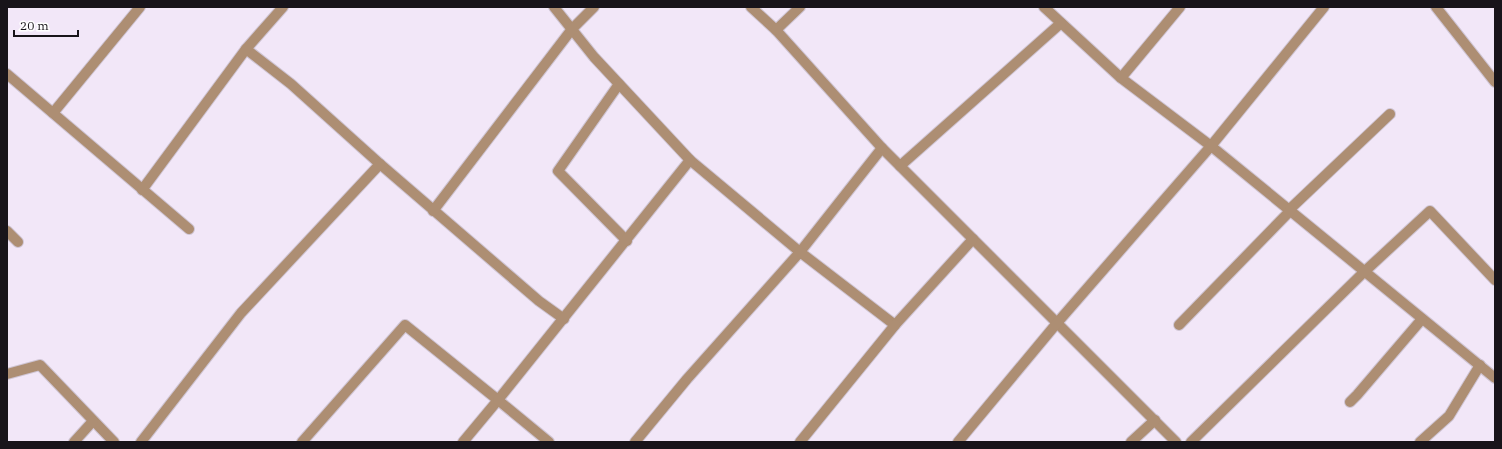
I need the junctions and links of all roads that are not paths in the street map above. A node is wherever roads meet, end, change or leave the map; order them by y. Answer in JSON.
{"nodes":[{"id":1,"x":140,"y":7,"type":"edge"},
{"id":2,"x":283,"y":7,"type":"edge"},
{"id":3,"x":554,"y":7,"type":"edge"},
{"id":4,"x":594,"y":7,"type":"edge"},
{"id":5,"x":751,"y":7,"type":"edge"},
{"id":6,"x":800,"y":7,"type":"edge"},
{"id":7,"x":1044,"y":7,"type":"edge"},
{"id":8,"x":1180,"y":7,"type":"edge"},
{"id":9,"x":1324,"y":7,"type":"edge"},
{"id":10,"x":1436,"y":7,"type":"edge"},
{"id":11,"x":1061,"y":23,"type":"junction"},
{"id":12,"x":572,"y":29,"type":"junction"},
{"id":13,"x":776,"y":30,"type":"junction"},
{"id":14,"x":246,"y":49,"type":"junction"},
{"id":15,"x":7,"y":74,"type":"edge"},
{"id":16,"x":1121,"y":78,"type":"junction"},
{"id":17,"x":1495,"y":82,"type":"edge"},
{"id":18,"x":619,"y":84,"type":"junction"},
{"id":19,"x":53,"y":113,"type":"junction"},
{"id":20,"x":1390,"y":114,"type":"dead end"},
{"id":21,"x":1211,"y":146,"type":"junction"},
{"id":22,"x":882,"y":148,"type":"junction"},
{"id":23,"x":690,"y":160,"type":"junction"},
{"id":24,"x":380,"y":164,"type":"junction"},
{"id":25,"x":900,"y":166,"type":"junction"},
{"id":26,"x":142,"y":190,"type":"junction"},
{"id":27,"x":433,"y":211,"type":"junction"},
{"id":28,"x":1290,"y":211,"type":"junction"},
{"id":29,"x":189,"y":229,"type":"dead end"},
{"id":30,"x":7,"y":231,"type":"edge"},
{"id":31,"x":973,"y":239,"type":"junction"},
{"id":32,"x":626,"y":241,"type":"junction"},
{"id":33,"x":18,"y":242,"type":"dead end"},
{"id":34,"x":800,"y":252,"type":"junction"},
{"id":35,"x":1364,"y":272,"type":"junction"},
{"id":36,"x":1495,"y":280,"type":"edge"},
{"id":37,"x":564,"y":319,"type":"junction"},
{"id":38,"x":1422,"y":319,"type":"junction"},
{"id":39,"x":1057,"y":323,"type":"junction"},
{"id":40,"x":895,"y":325,"type":"junction"},
{"id":41,"x":1179,"y":325,"type":"dead end"},
{"id":42,"x":1480,"y":365,"type":"junction"},
{"id":43,"x":7,"y":374,"type":"edge"},
{"id":44,"x":1495,"y":378,"type":"edge"},
{"id":45,"x":498,"y":400,"type":"junction"},
{"id":46,"x":1350,"y":402,"type":"dead end"},
{"id":47,"x":1155,"y":420,"type":"junction"},
{"id":48,"x":93,"y":421,"type":"junction"},
{"id":49,"x":74,"y":442,"type":"edge"},
{"id":50,"x":114,"y":442,"type":"edge"},
{"id":51,"x":141,"y":442,"type":"edge"},
{"id":52,"x":302,"y":442,"type":"edge"},
{"id":53,"x":463,"y":442,"type":"edge"},
{"id":54,"x":549,"y":442,"type":"edge"},
{"id":55,"x":635,"y":442,"type":"edge"},
{"id":56,"x":800,"y":442,"type":"edge"},
{"id":57,"x":958,"y":442,"type":"edge"},
{"id":58,"x":1131,"y":442,"type":"edge"},
{"id":59,"x":1176,"y":442,"type":"edge"},
{"id":60,"x":1191,"y":442,"type":"edge"},
{"id":61,"x":1420,"y":442,"type":"edge"}],
"edges":[{"from":1,"to":19,"type":"street"},
{"from":2,"to":14,"type":"street"},
{"from":3,"to":12,"type":"street"},
{"from":4,"to":12,"type":"street"},
{"from":5,"to":13,"type":"street"},
{"from":6,"to":13,"type":"street"},
{"from":7,"to":11,"type":"street"},
{"from":8,"to":16,"type":"street"},
{"from":9,"to":21,"type":"street"},
{"from":10,"to":17,"type":"street"},
{"from":11,"to":16,"type":"street"},
{"from":11,"to":25,"type":"street"},
{"from":12,"to":18,"type":"street"},
{"from":12,"to":27,"type":"street"},
{"from":13,"to":22,"type":"street"},
{"from":14,"to":24,"type":"street"},
{"from":14,"to":26,"type":"street"},
{"from":15,"to":19,"type":"street"},
{"from":16,"to":21,"type":"street"},
{"from":18,"to":23,"type":"street"},
{"from":18,"to":32,"type":"street"},
{"from":19,"to":26,"type":"street"},
{"from":20,"to":28,"type":"street"},
{"from":21,"to":28,"type":"street"},
{"from":21,"to":39,"type":"street"},
{"from":22,"to":25,"type":"street"},
{"from":22,"to":34,"type":"street"},
{"from":23,"to":32,"type":"street"},
{"from":23,"to":34,"type":"street"},
{"from":24,"to":27,"type":"street"},
{"from":24,"to":51,"type":"street"},
{"from":25,"to":31,"type":"street"},
{"from":26,"to":29,"type":"street"},
{"from":27,"to":37,"type":"street"},
{"from":28,"to":35,"type":"street"},
{"from":28,"to":41,"type":"street"},
{"from":30,"to":33,"type":"street"},
{"from":31,"to":39,"type":"street"},
{"from":31,"to":40,"type":"street"},
{"from":32,"to":37,"type":"street"},
{"from":34,"to":40,"type":"street"},
{"from":34,"to":55,"type":"street"},
{"from":35,"to":36,"type":"street"},
{"from":35,"to":38,"type":"street"},
{"from":35,"to":60,"type":"street"},
{"from":37,"to":45,"type":"street"},
{"from":38,"to":42,"type":"street"},
{"from":38,"to":46,"type":"street"},
{"from":39,"to":47,"type":"street"},
{"from":39,"to":57,"type":"street"},
{"from":40,"to":56,"type":"street"},
{"from":42,"to":44,"type":"street"},
{"from":42,"to":61,"type":"street"},
{"from":43,"to":48,"type":"street"},
{"from":45,"to":52,"type":"street"},
{"from":45,"to":53,"type":"street"},
{"from":45,"to":54,"type":"street"},
{"from":47,"to":58,"type":"street"},
{"from":47,"to":59,"type":"street"},
{"from":48,"to":49,"type":"street"},
{"from":48,"to":50,"type":"street"}]}
